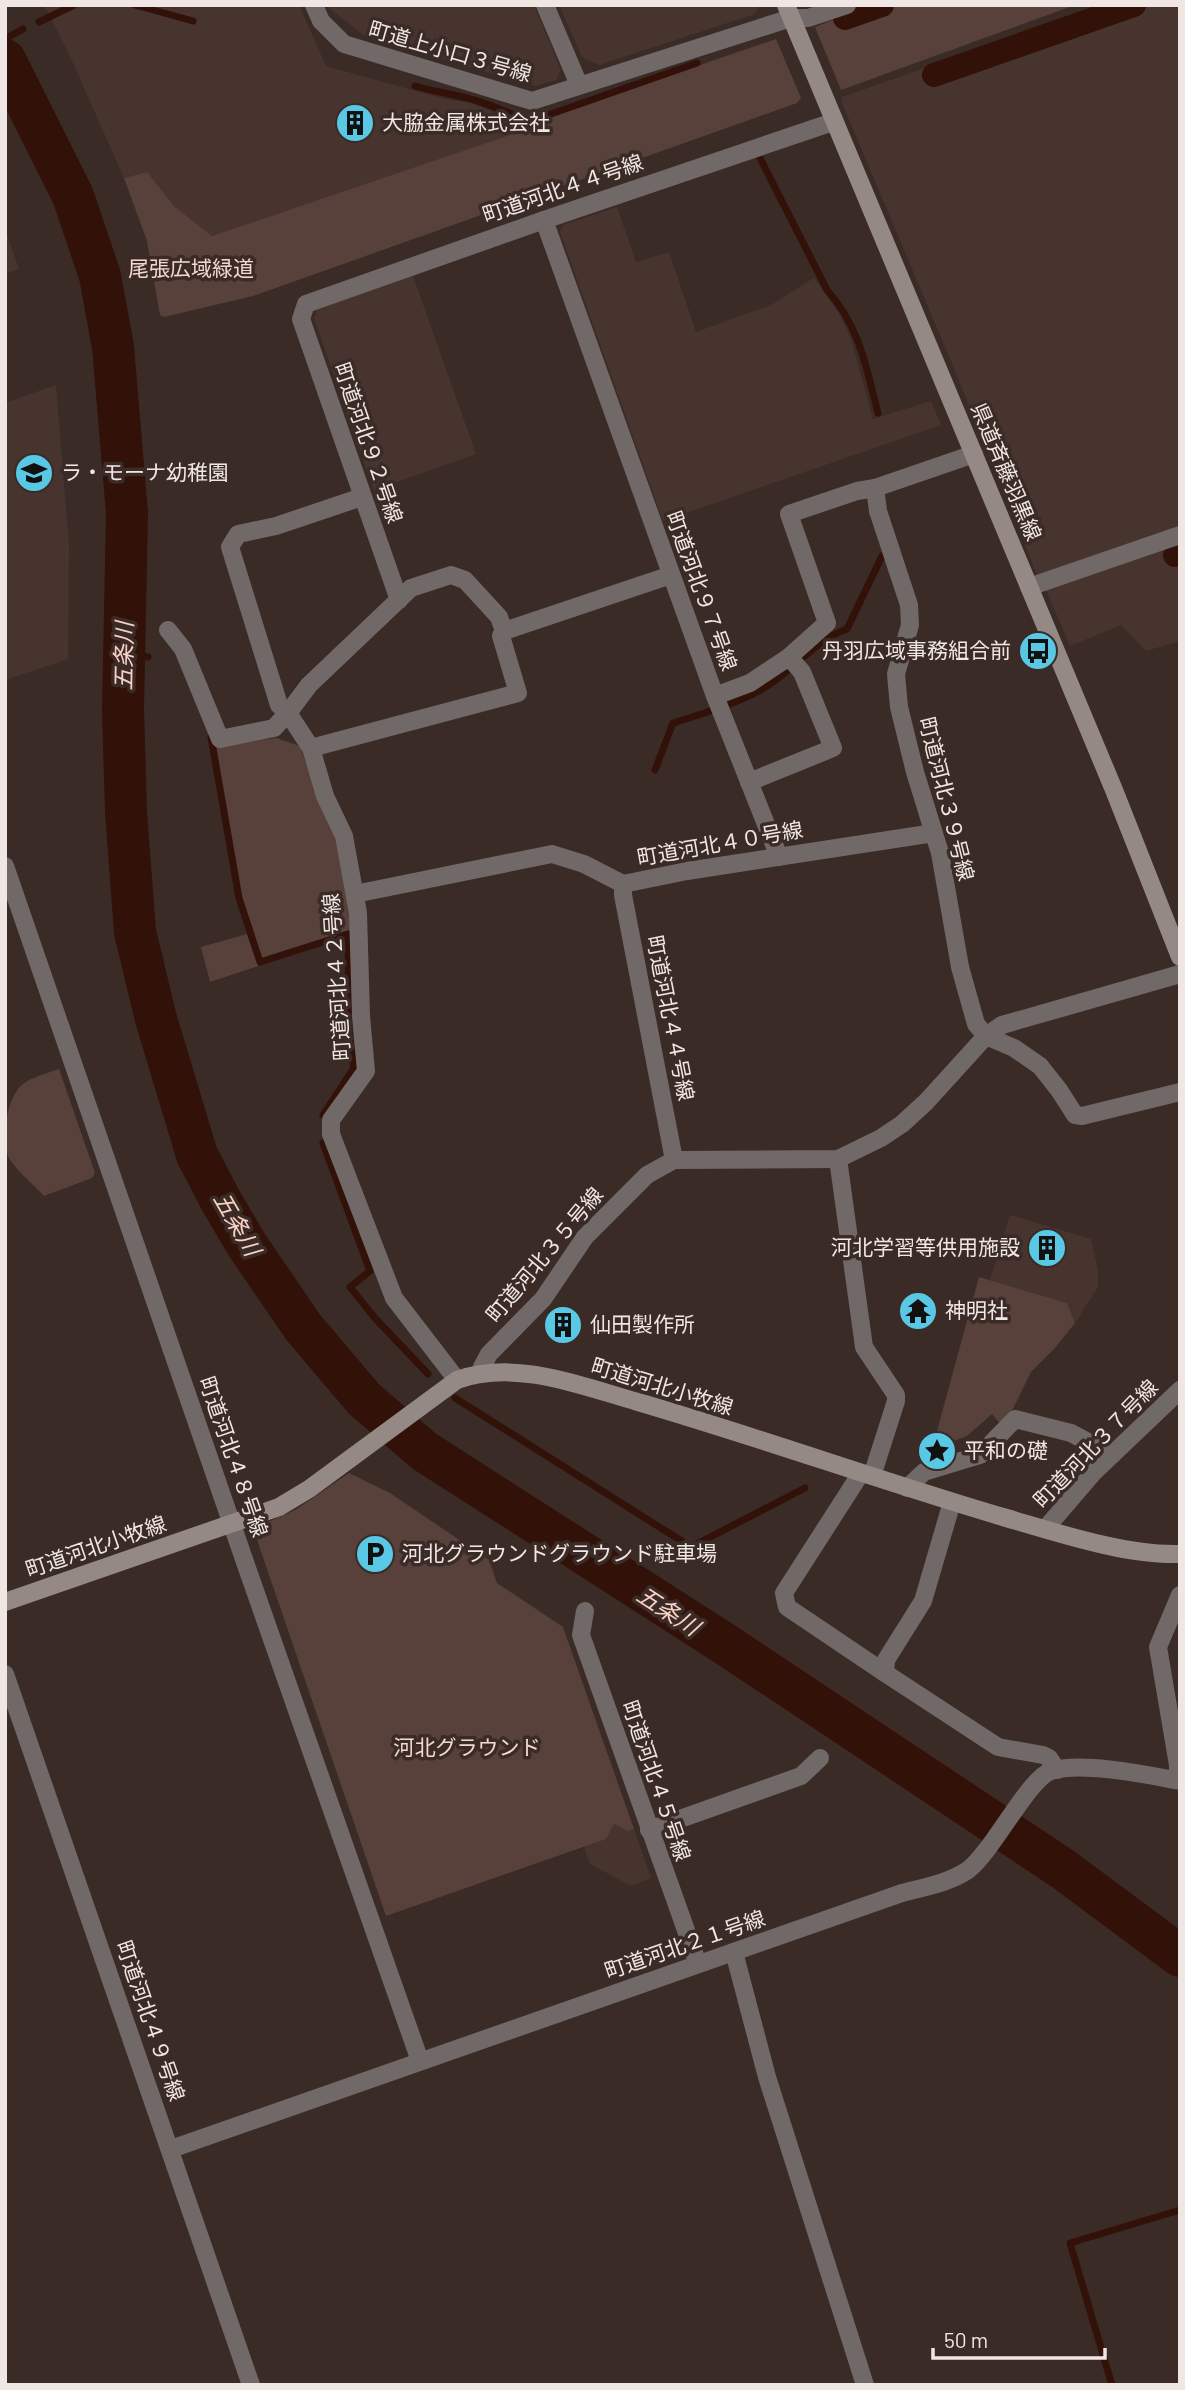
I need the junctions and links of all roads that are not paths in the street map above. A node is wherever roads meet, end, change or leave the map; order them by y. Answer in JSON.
{"nodes":[{"id":1,"x":314,"y":5,"type":"edge"},
{"id":2,"x":545,"y":5,"type":"edge"},
{"id":3,"x":847,"y":5,"type":"edge"},
{"id":4,"x":788,"y":12,"type":"edge"},
{"id":5,"x":579,"y":85,"type":"junction"},
{"id":6,"x":833,"y":122,"type":"junction"},
{"id":7,"x":544,"y":220,"type":"junction"},
{"id":8,"x":309,"y":302,"type":"joint"},
{"id":9,"x":974,"y":454,"type":"junction"},
{"id":10,"x":875,"y":488,"type":"junction"},
{"id":11,"x":362,"y":497,"type":"junction"},
{"id":12,"x":1180,"y":535,"type":"edge"},
{"id":13,"x":671,"y":575,"type":"junction"},
{"id":14,"x":1030,"y":587,"type":"junction"},
{"id":15,"x":399,"y":600,"type":"junction"},
{"id":16,"x":168,"y":630,"type":"dead end"},
{"id":17,"x":504,"y":631,"type":"junction"},
{"id":18,"x":789,"y":657,"type":"junction"},
{"id":19,"x":715,"y":696,"type":"junction"},
{"id":20,"x":288,"y":713,"type":"junction"},
{"id":21,"x":311,"y":748,"type":"junction"},
{"id":22,"x":749,"y":782,"type":"junction"},
{"id":23,"x":934,"y":833,"type":"junction"},
{"id":24,"x":779,"y":857,"type":"junction"},
{"id":25,"x":5,"y":866,"type":"edge"},
{"id":26,"x":623,"y":884,"type":"junction"},
{"id":27,"x":355,"y":894,"type":"junction"},
{"id":28,"x":1180,"y":957,"type":"edge"},
{"id":29,"x":1180,"y":974,"type":"edge"},
{"id":30,"x":986,"y":1036,"type":"junction"},
{"id":31,"x":1180,"y":1092,"type":"edge"},
{"id":32,"x":838,"y":1159,"type":"junction"},
{"id":33,"x":674,"y":1160,"type":"junction"},
{"id":34,"x":482,"y":1374,"type":"junction"},
{"id":35,"x":457,"y":1380,"type":"junction"},
{"id":36,"x":1180,"y":1390,"type":"edge"},
{"id":37,"x":1112,"y":1455,"type":"junction"},
{"id":38,"x":867,"y":1474,"type":"junction"},
{"id":39,"x":907,"y":1488,"type":"junction"},
{"id":40,"x":952,"y":1502,"type":"junction"},
{"id":41,"x":232,"y":1524,"type":"junction"},
{"id":42,"x":1045,"y":1529,"type":"junction"},
{"id":43,"x":1180,"y":1554,"type":"edge"},
{"id":44,"x":1180,"y":1594,"type":"edge"},
{"id":45,"x":5,"y":1602,"type":"edge"},
{"id":46,"x":585,"y":1611,"type":"dead end"},
{"id":47,"x":885,"y":1673,"type":"junction"},
{"id":48,"x":5,"y":1674,"type":"edge"},
{"id":49,"x":820,"y":1758,"type":"dead end"},
{"id":50,"x":1057,"y":1770,"type":"junction"},
{"id":51,"x":1179,"y":1781,"type":"edge"},
{"id":52,"x":649,"y":1830,"type":"junction"},
{"id":53,"x":734,"y":1952,"type":"junction"},
{"id":54,"x":698,"y":1965,"type":"junction"},
{"id":55,"x":420,"y":2061,"type":"junction"},
{"id":56,"x":171,"y":2149,"type":"junction"},
{"id":57,"x":251,"y":2385,"type":"edge"},
{"id":58,"x":865,"y":2385,"type":"edge"}],
"edges":[{"from":1,"to":5,"type":"street","name":"町道上小口３号線"},
{"from":2,"to":5,"type":"street"},
{"from":3,"to":4,"type":"street","name":"町道上小口３号線"},
{"from":4,"to":5,"type":"street","name":"町道上小口３号線"},
{"from":4,"to":6,"type":"street","name":"県道斉藤羽黒線"},
{"from":6,"to":7,"type":"street","name":"町道河北４４号線"},
{"from":6,"to":9,"type":"street","name":"県道斉藤羽黒線"},
{"from":7,"to":8,"type":"street","name":"町道河北４４号線"},
{"from":7,"to":13,"type":"street","name":"町道河北９７号線"},
{"from":8,"to":11,"type":"street","name":"町道河北９２号線"},
{"from":9,"to":10,"type":"street"},
{"from":9,"to":14,"type":"street","name":"県道斉藤羽黒線"},
{"from":10,"to":18,"type":"street","name":"町道河北９７号線"},
{"from":10,"to":23,"type":"street","name":"町道河北３９号線"},
{"from":11,"to":15,"type":"street","name":"町道河北９２号線"},
{"from":11,"to":20,"type":"street","name":"町道河北４２号線"},
{"from":12,"to":14,"type":"street"},
{"from":13,"to":17,"type":"street"},
{"from":13,"to":19,"type":"street","name":"町道河北９７号線"},
{"from":14,"to":28,"type":"street","name":"県道斉藤羽黒線"},
{"from":15,"to":17,"type":"street"},
{"from":15,"to":20,"type":"street"},
{"from":16,"to":20,"type":"street"},
{"from":17,"to":21,"type":"street"},
{"from":18,"to":19,"type":"street","name":"町道河北９７号線"},
{"from":18,"to":22,"type":"street"},
{"from":19,"to":22,"type":"street"},
{"from":20,"to":21,"type":"street","name":"町道河北４２号線"},
{"from":21,"to":27,"type":"street","name":"町道河北４２号線"},
{"from":22,"to":24,"type":"street"},
{"from":23,"to":24,"type":"street","name":"町道河北４０号線"},
{"from":23,"to":30,"type":"street","name":"町道河北３９号線"},
{"from":24,"to":26,"type":"street","name":"町道河北４０号線"},
{"from":25,"to":41,"type":"street","name":"町道河北４８号線"},
{"from":26,"to":27,"type":"street","name":"町道河北４０号線"},
{"from":26,"to":33,"type":"street","name":"町道河北４４号線"},
{"from":27,"to":35,"type":"street","name":"町道河北４２号線"},
{"from":29,"to":30,"type":"street"},
{"from":30,"to":31,"type":"street"},
{"from":30,"to":32,"type":"street"},
{"from":32,"to":33,"type":"street"},
{"from":32,"to":38,"type":"street"},
{"from":33,"to":34,"type":"street","name":"町道河北３５号線"},
{"from":34,"to":35,"type":"street","name":"町道河北小牧線"},
{"from":34,"to":38,"type":"street","name":"町道河北小牧線"},
{"from":35,"to":41,"type":"street","name":"町道河北小牧線"},
{"from":36,"to":37,"type":"street","name":"町道河北３７号線"},
{"from":37,"to":39,"type":"street"},
{"from":37,"to":42,"type":"street","name":"町道河北３７号線"},
{"from":38,"to":39,"type":"street","name":"町道河北小牧線"},
{"from":38,"to":47,"type":"street"},
{"from":39,"to":40,"type":"street","name":"町道河北小牧線"},
{"from":40,"to":42,"type":"street","name":"町道河北小牧線"},
{"from":40,"to":47,"type":"street"},
{"from":41,"to":45,"type":"street","name":"町道河北小牧線"},
{"from":41,"to":55,"type":"street","name":"町道河北４８号線"},
{"from":42,"to":43,"type":"street","name":"町道河北小牧線"},
{"from":44,"to":51,"type":"street"},
{"from":46,"to":52,"type":"street","name":"町道河北４５号線"},
{"from":47,"to":50,"type":"street"},
{"from":48,"to":56,"type":"street","name":"町道河北４９号線"},
{"from":49,"to":52,"type":"street"},
{"from":50,"to":51,"type":"street"},
{"from":50,"to":53,"type":"street","name":"町道河北２１号線"},
{"from":52,"to":54,"type":"street","name":"町道河北４５号線"},
{"from":53,"to":54,"type":"street","name":"町道河北２１号線"},
{"from":53,"to":58,"type":"street"},
{"from":54,"to":55,"type":"street","name":"町道河北２１号線"},
{"from":55,"to":56,"type":"street","name":"町道河北２１号線"},
{"from":56,"to":57,"type":"street","name":"町道河北４９号線"}]}
